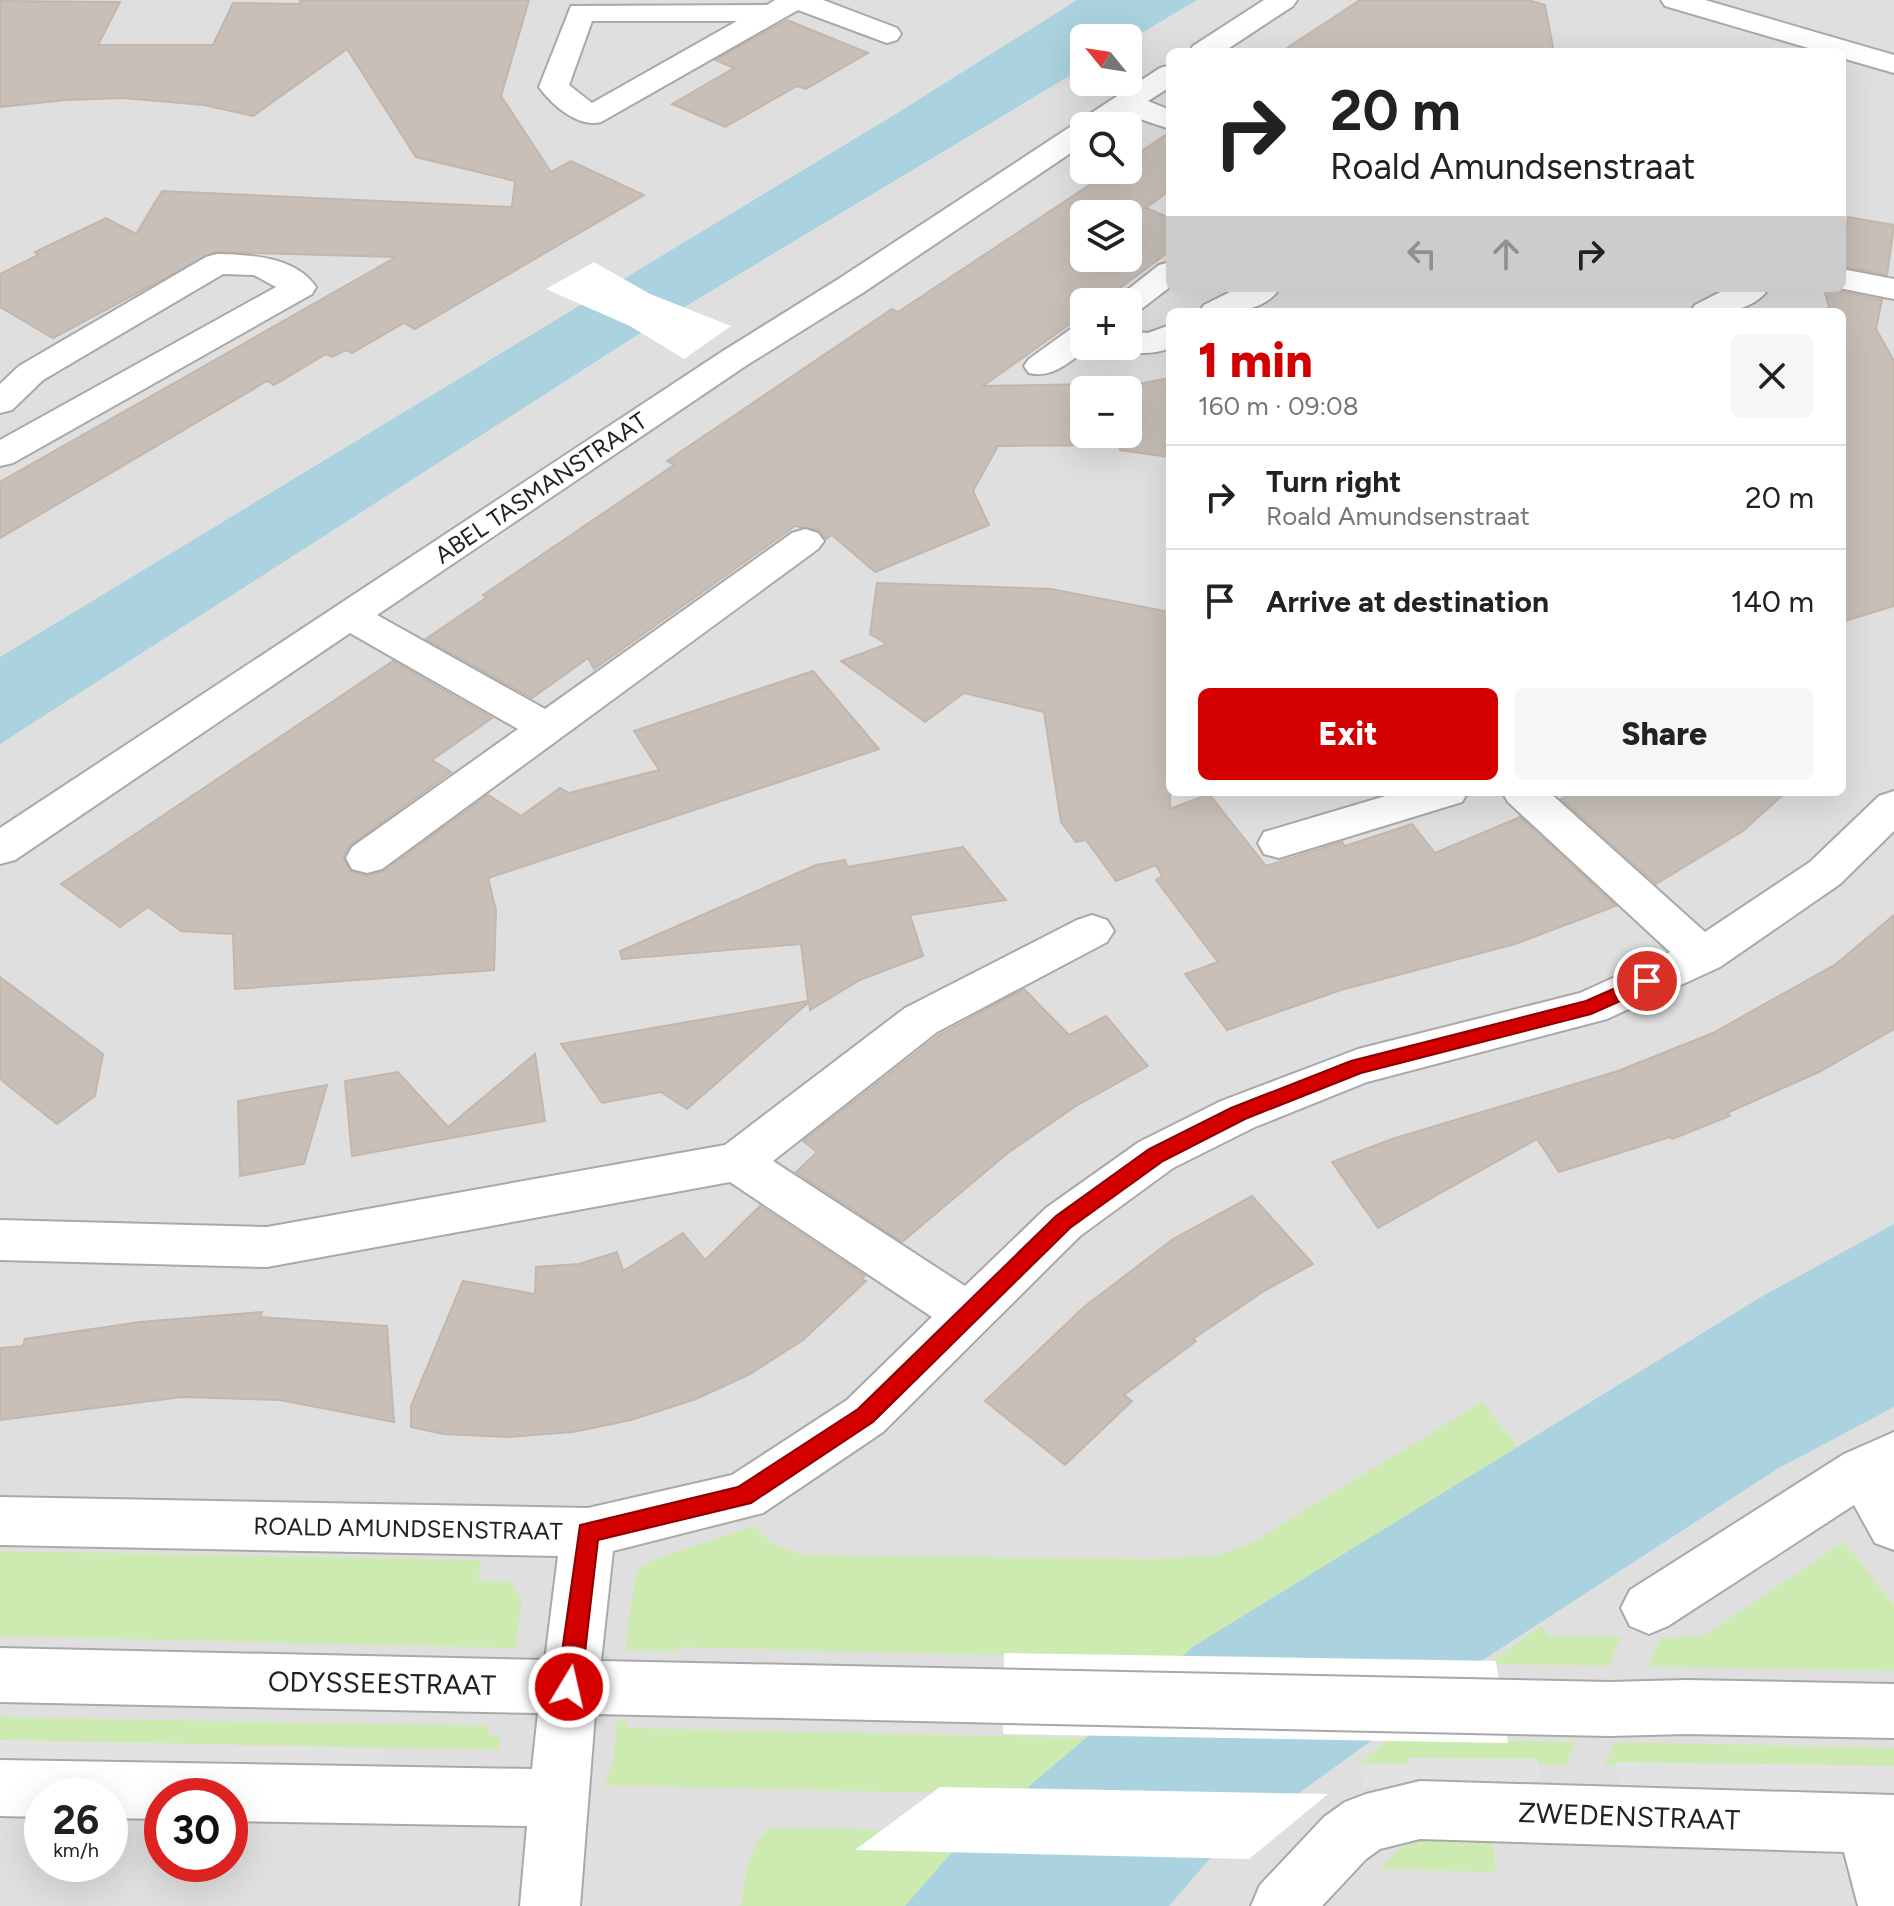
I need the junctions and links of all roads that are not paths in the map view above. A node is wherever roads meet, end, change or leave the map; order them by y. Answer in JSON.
{"nodes":[{"id":1,"x":1283,"y":0,"type":"edge"},
{"id":2,"x":1675,"y":0,"type":"edge"},
{"id":3,"x":788,"y":4,"type":"edge"},
{"id":4,"x":887,"y":34,"type":"dead end"},
{"id":5,"x":1209,"y":48,"type":"edge"},
{"id":6,"x":1839,"y":48,"type":"edge"},
{"id":7,"x":1846,"y":50,"type":"edge"},
{"id":8,"x":1894,"y":64,"type":"edge"},
{"id":9,"x":1166,"y":77,"type":"edge"},
{"id":10,"x":1125,"y":103,"type":"junction"},
{"id":11,"x":1112,"y":112,"type":"edge"},
{"id":12,"x":1166,"y":118,"type":"edge"},
{"id":13,"x":1070,"y":139,"type":"edge"},
{"id":14,"x":1166,"y":275,"type":"edge"},
{"id":15,"x":1846,"y":280,"type":"edge"},
{"id":16,"x":1894,"y":289,"type":"edge"},
{"id":17,"x":1256,"y":292,"type":"edge"},
{"id":18,"x":1745,"y":292,"type":"edge"},
{"id":19,"x":1142,"y":293,"type":"edge"},
{"id":20,"x":1224,"y":308,"type":"edge"},
{"id":21,"x":1715,"y":308,"type":"edge"},
{"id":22,"x":1166,"y":337,"type":"edge"},
{"id":23,"x":1142,"y":342,"type":"edge"},
{"id":24,"x":1070,"y":345,"type":"edge"},
{"id":25,"x":1041,"y":366,"type":"dead end"},
{"id":26,"x":0,"y":403,"type":"edge"},
{"id":27,"x":0,"y":455,"type":"edge"},
{"id":28,"x":805,"y":541,"type":"dead end"},
{"id":29,"x":349,"y":616,"type":"junction"},
{"id":30,"x":546,"y":727,"type":"junction"},
{"id":31,"x":1434,"y":796,"type":"edge"},
{"id":32,"x":1527,"y":796,"type":"edge"},
{"id":33,"x":1894,"y":806,"type":"edge"},
{"id":34,"x":1279,"y":843,"type":"dead end"},
{"id":35,"x":0,"y":849,"type":"edge"},
{"id":36,"x":367,"y":858,"type":"dead end"},
{"id":37,"x":1092,"y":931,"type":"dead end"},
{"id":38,"x":1704,"y":955,"type":"junction"},
{"id":39,"x":737,"y":1162,"type":"junction"},
{"id":40,"x":0,"y":1240,"type":"edge"},
{"id":41,"x":969,"y":1315,"type":"junction"},
{"id":42,"x":1878,"y":1463,"type":"edge"},
{"id":43,"x":0,"y":1521,"type":"edge"},
{"id":44,"x":1894,"y":1526,"type":"edge"},
{"id":45,"x":588,"y":1532,"type":"junction"},
{"id":46,"x":1649,"y":1608,"type":"dead end"},
{"id":47,"x":0,"y":1675,"type":"edge"},
{"id":48,"x":569,"y":1687,"type":"junction"},
{"id":49,"x":1894,"y":1711,"type":"edge"},
{"id":50,"x":0,"y":1788,"type":"edge"},
{"id":51,"x":558,"y":1798,"type":"junction"},
{"id":52,"x":1880,"y":1824,"type":"edge"},
{"id":53,"x":550,"y":1906,"type":"edge"},
{"id":54,"x":1281,"y":1906,"type":"edge"},
{"id":55,"x":1888,"y":1906,"type":"edge"}],
"edges":[{"from":1,"to":5,"type":"street"},
{"from":2,"to":6,"type":"street"},
{"from":3,"to":3,"type":"street"},
{"from":3,"to":4,"type":"street"},
{"from":7,"to":8,"type":"street"},
{"from":9,"to":10,"type":"street"},
{"from":10,"to":11,"type":"street"},
{"from":10,"to":12,"type":"street"},
{"from":13,"to":29,"type":"street","name":"ABEL TASMANSTRAAT"},
{"from":14,"to":19,"type":"street"},
{"from":15,"to":16,"type":"street"},
{"from":17,"to":20,"type":"street"},
{"from":18,"to":21,"type":"street"},
{"from":22,"to":23,"type":"street"},
{"from":24,"to":25,"type":"street"},
{"from":26,"to":27,"type":"street"},
{"from":28,"to":30,"type":"street"},
{"from":29,"to":30,"type":"street"},
{"from":29,"to":35,"type":"street","name":"ABEL TASMANSTRAAT"},
{"from":30,"to":36,"type":"street"},
{"from":31,"to":34,"type":"street"},
{"from":32,"to":38,"type":"street"},
{"from":33,"to":38,"type":"street","name":"ROALD AMUNDSENSTRAAT"},
{"from":37,"to":39,"type":"street"},
{"from":38,"to":41,"type":"street","name":"ROALD AMUNDSENSTRAAT"},
{"from":39,"to":40,"type":"street"},
{"from":39,"to":41,"type":"street"},
{"from":41,"to":45,"type":"street","name":"ROALD AMUNDSENSTRAAT"},
{"from":42,"to":44,"type":"street"},
{"from":42,"to":46,"type":"street"},
{"from":43,"to":45,"type":"street","name":"ROALD AMUNDSENSTRAAT"},
{"from":45,"to":48,"type":"street"},
{"from":47,"to":48,"type":"street","name":"ODYSSEESTRAAT"},
{"from":48,"to":49,"type":"street","name":"ODYSSEESTRAAT"},
{"from":48,"to":51,"type":"street"},
{"from":50,"to":51,"type":"street"},
{"from":51,"to":53,"type":"street"},
{"from":52,"to":54,"type":"street","name":"ZWEDENSTRAAT"},
{"from":52,"to":55,"type":"street"}]}
